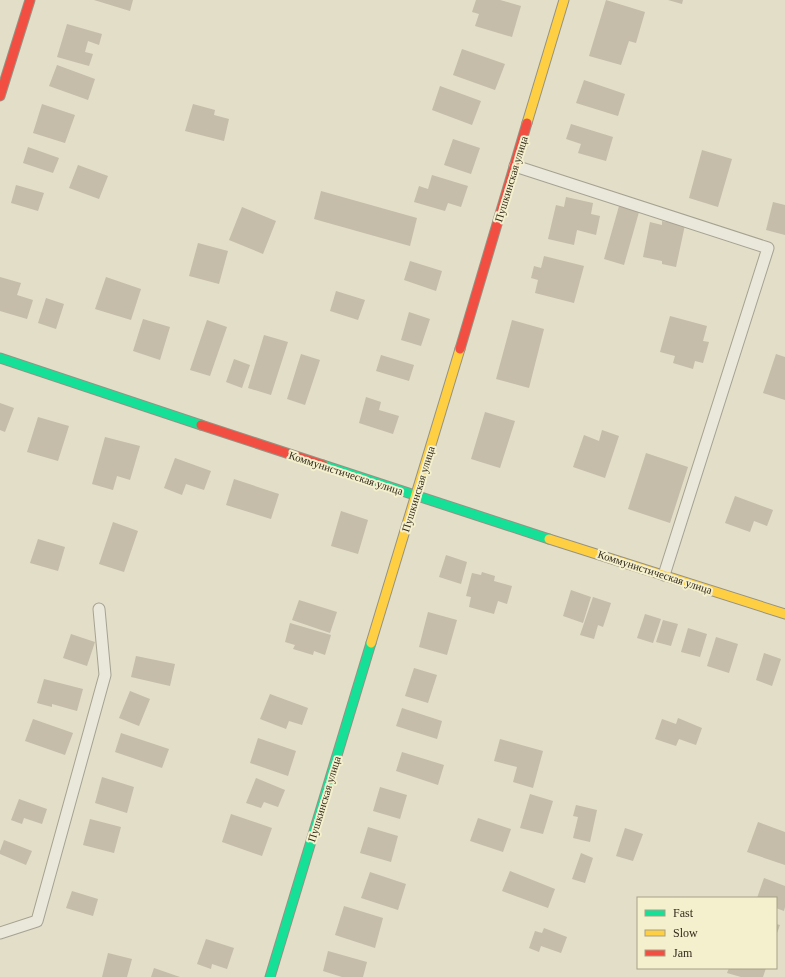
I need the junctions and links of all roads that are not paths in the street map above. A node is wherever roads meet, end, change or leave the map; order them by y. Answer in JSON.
{"nodes":[{"id":1,"x":30,"y":0,"type":"edge"},
{"id":2,"x":564,"y":0,"type":"edge"},
{"id":3,"x":0,"y":96,"type":"edge"},
{"id":4,"x":515,"y":166,"type":"junction"},
{"id":5,"x":0,"y":358,"type":"edge"},
{"id":6,"x":416,"y":496,"type":"junction"},
{"id":7,"x":664,"y":575,"type":"junction"},
{"id":8,"x":99,"y":609,"type":"dead end"},
{"id":9,"x":785,"y":614,"type":"edge"},
{"id":10,"x":0,"y":933,"type":"edge"},
{"id":11,"x":270,"y":977,"type":"edge"}],
"edges":[{"from":1,"to":3,"type":"street"},
{"from":2,"to":4,"type":"street","name":"Пушкинская улица"},
{"from":4,"to":6,"type":"street","name":"Пушкинская улица"},
{"from":4,"to":7,"type":"lane"},
{"from":5,"to":6,"type":"street","name":"Коммунистическая улица"},
{"from":6,"to":7,"type":"street","name":"Коммунистическая улица"},
{"from":6,"to":11,"type":"street","name":"Пушкинская улица"},
{"from":7,"to":9,"type":"street","name":"Коммунистическая улица"},
{"from":8,"to":10,"type":"lane"}]}
